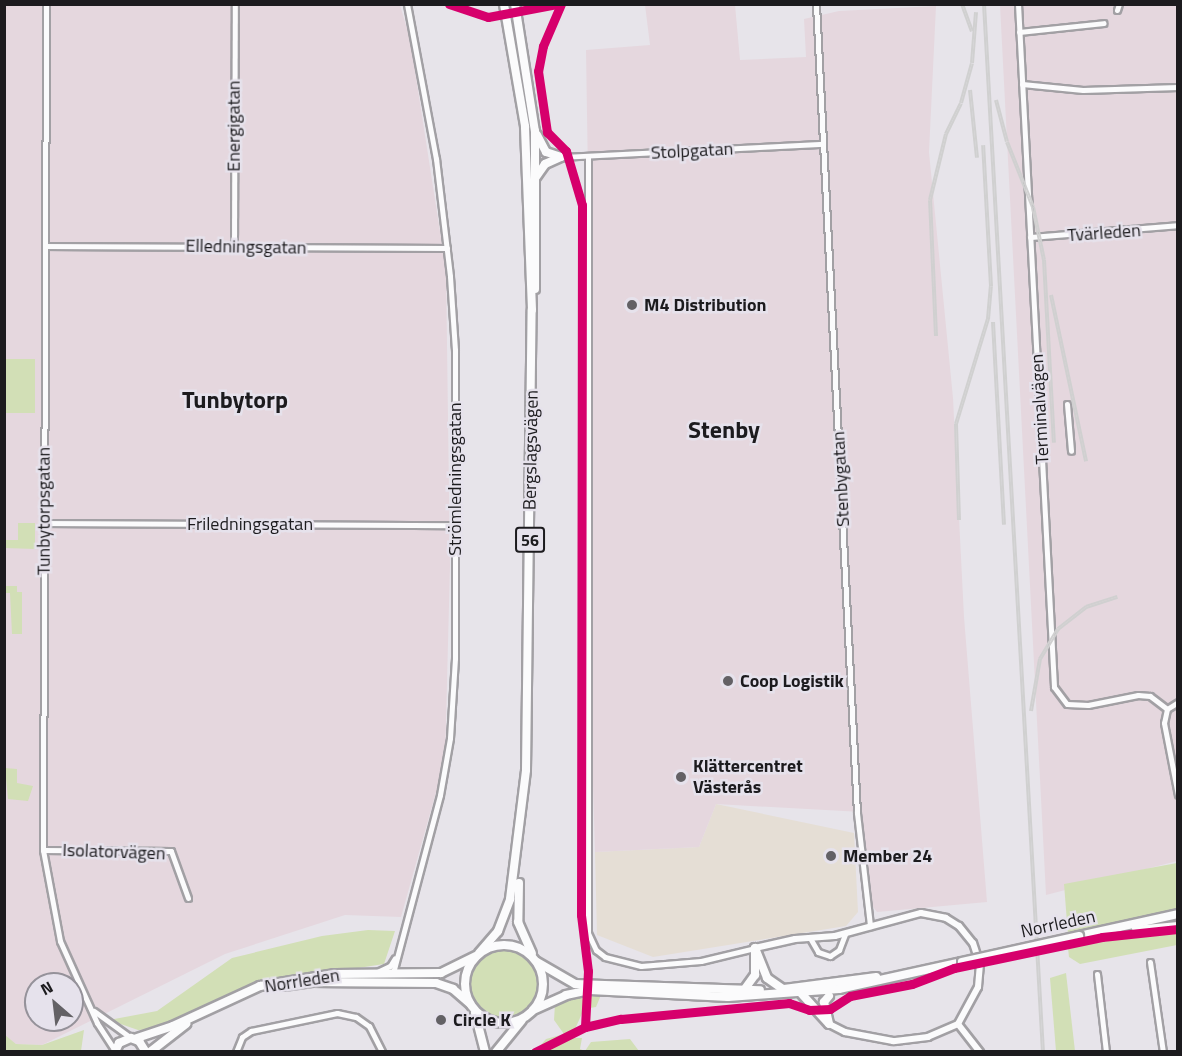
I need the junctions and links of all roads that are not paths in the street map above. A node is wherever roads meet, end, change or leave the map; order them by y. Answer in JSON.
{"nodes":[{"id":1,"x":46,"y":4,"type":"edge"},
{"id":2,"x":235,"y":4,"type":"edge"},
{"id":3,"x":407,"y":4,"type":"edge"},
{"id":4,"x":504,"y":4,"type":"edge"},
{"id":5,"x":514,"y":4,"type":"edge"},
{"id":6,"x":816,"y":4,"type":"edge"},
{"id":7,"x":1018,"y":4,"type":"edge"},
{"id":8,"x":1104,"y":23,"type":"dead end"},
{"id":9,"x":1019,"y":32,"type":"junction"},
{"id":10,"x":1022,"y":84,"type":"junction"},
{"id":11,"x":1178,"y":87,"type":"edge"},
{"id":12,"x":535,"y":131,"type":"junction"},
{"id":13,"x":822,"y":144,"type":"junction"},
{"id":14,"x":561,"y":157,"type":"junction"},
{"id":15,"x":588,"y":157,"type":"junction"},
{"id":16,"x":535,"y":180,"type":"junction"},
{"id":17,"x":1178,"y":225,"type":"edge"},
{"id":18,"x":1030,"y":237,"type":"junction"},
{"id":19,"x":45,"y":246,"type":"junction"},
{"id":20,"x":234,"y":247,"type":"junction"},
{"id":21,"x":447,"y":248,"type":"junction"},
{"id":22,"x":532,"y":310,"type":"junction"},
{"id":23,"x":1066,"y":404,"type":"dead end"},
{"id":24,"x":1071,"y":451,"type":"dead end"},
{"id":25,"x":45,"y":523,"type":"junction"},
{"id":26,"x":454,"y":525,"type":"junction"},
{"id":27,"x":1178,"y":702,"type":"edge"},
{"id":28,"x":1167,"y":709,"type":"junction"},
{"id":29,"x":526,"y":770,"type":"junction"},
{"id":30,"x":1178,"y":795,"type":"edge"},
{"id":31,"x":43,"y":850,"type":"junction"},
{"id":32,"x":188,"y":898,"type":"dead end"},
{"id":33,"x":1178,"y":913,"type":"edge"},
{"id":34,"x":1178,"y":922,"type":"edge"},
{"id":35,"x":870,"y":926,"type":"junction"},
{"id":36,"x":1113,"y":929,"type":"junction"},
{"id":37,"x":845,"y":934,"type":"junction"},
{"id":38,"x":810,"y":938,"type":"junction"},
{"id":39,"x":755,"y":948,"type":"junction"},
{"id":40,"x":399,"y":951,"type":"junction"},
{"id":41,"x":478,"y":955,"type":"junction"},
{"id":42,"x":536,"y":961,"type":"junction"},
{"id":43,"x":1150,"y":962,"type":"dead end"},
{"id":44,"x":375,"y":973,"type":"junction"},
{"id":45,"x":907,"y":974,"type":"junction"},
{"id":46,"x":1097,"y":974,"type":"dead end"},
{"id":47,"x":393,"y":977,"type":"junction"},
{"id":48,"x":783,"y":989,"type":"junction"},
{"id":49,"x":839,"y":989,"type":"junction"},
{"id":50,"x":744,"y":990,"type":"junction"},
{"id":51,"x":800,"y":992,"type":"junction"},
{"id":52,"x":829,"y":996,"type":"joint"},
{"id":53,"x":471,"y":1005,"type":"junction"},
{"id":54,"x":91,"y":1008,"type":"junction"},
{"id":55,"x":533,"y":1010,"type":"junction"},
{"id":56,"x":525,"y":1017,"type":"junction"},
{"id":57,"x":829,"y":1024,"type":"junction"},
{"id":58,"x":958,"y":1024,"type":"junction"},
{"id":59,"x":132,"y":1038,"type":"junction"},
{"id":60,"x":116,"y":1051,"type":"edge"},
{"id":61,"x":148,"y":1052,"type":"edge"},
{"id":62,"x":237,"y":1052,"type":"edge"},
{"id":63,"x":382,"y":1052,"type":"edge"},
{"id":64,"x":485,"y":1052,"type":"edge"},
{"id":65,"x":496,"y":1052,"type":"edge"},
{"id":66,"x":980,"y":1052,"type":"edge"},
{"id":67,"x":1106,"y":1052,"type":"edge"},
{"id":68,"x":1163,"y":1052,"type":"edge"}],
"edges":[{"from":1,"to":19,"type":"street","name":"Tunbytorpsgatan"},
{"from":2,"to":20,"type":"street","name":"Energigatan"},
{"from":3,"to":21,"type":"street","name":"Strömledningsgatan"},
{"from":4,"to":22,"type":"highway","name":"Bergslagsvägen","number":"56"},
{"from":5,"to":12,"type":"highway","name":"Bergslagsvägen","number":"56"},
{"from":6,"to":13,"type":"street","name":"Stenbygatan"},
{"from":7,"to":9,"type":"street","name":"Terminalvägen"},
{"from":8,"to":9,"type":"street"},
{"from":9,"to":10,"type":"street","name":"Terminalvägen"},
{"from":10,"to":11,"type":"street"},
{"from":10,"to":18,"type":"street","name":"Terminalvägen"},
{"from":12,"to":14,"type":"highway"},
{"from":12,"to":16,"type":"highway","name":"Bergslagsvägen","number":"56"},
{"from":13,"to":15,"type":"street","name":"Stolpgatan"},
{"from":13,"to":35,"type":"street","name":"Stenbygatan"},
{"from":14,"to":15,"type":"street","name":"Stolpgatan"},
{"from":14,"to":16,"type":"highway"},
{"from":15,"to":39,"type":"street"},
{"from":16,"to":22,"type":"highway","name":"Bergslagsvägen","number":"56"},
{"from":17,"to":18,"type":"street","name":"Tvärleden"},
{"from":18,"to":28,"type":"street","name":"Terminalvägen"},
{"from":19,"to":20,"type":"street","name":"Elledningsgatan"},
{"from":19,"to":25,"type":"street","name":"Tunbytorpsgatan"},
{"from":20,"to":21,"type":"street","name":"Elledningsgatan"},
{"from":21,"to":26,"type":"street","name":"Strömledningsgatan"},
{"from":22,"to":29,"type":"highway","name":"Bergslagsvägen","number":"56"},
{"from":23,"to":24,"type":"street"},
{"from":25,"to":26,"type":"street","name":"Friledningsgatan"},
{"from":25,"to":31,"type":"street","name":"Tunbytorpsgatan"},
{"from":26,"to":40,"type":"street","name":"Strömledningsgatan"},
{"from":27,"to":28,"type":"street"},
{"from":28,"to":30,"type":"street"},
{"from":29,"to":41,"type":"highway","name":"Bergslagsvägen","number":"56"},
{"from":29,"to":42,"type":"highway","name":"Bergslagsvägen","number":"56"},
{"from":31,"to":32,"type":"street","name":"Isolatorvägen"},
{"from":31,"to":54,"type":"street","name":"Tunbytorpsgatan"},
{"from":33,"to":36,"type":"main road","name":"Norrleden"},
{"from":34,"to":36,"type":"main road","name":"Norrleden"},
{"from":35,"to":37,"type":"street"},
{"from":35,"to":58,"type":"street"},
{"from":36,"to":45,"type":"main road","name":"Norrleden","bridge":true},
{"from":37,"to":38,"type":"street"},
{"from":37,"to":38,"type":"street"},
{"from":38,"to":39,"type":"street"},
{"from":39,"to":48,"type":"main road"},
{"from":39,"to":50,"type":"main road"},
{"from":40,"to":44,"type":"street"},
{"from":40,"to":47,"type":"street","name":"Strömledningsgatan"},
{"from":41,"to":42,"type":"highway"},
{"from":41,"to":47,"type":"main road","name":"Norrleden"},
{"from":41,"to":53,"type":"highway","number":"56"},
{"from":42,"to":50,"type":"main road","name":"Norrleden"},
{"from":42,"to":55,"type":"highway","number":"56"},
{"from":43,"to":68,"type":"street"},
{"from":44,"to":47,"type":"main road","name":"Norrleden"},
{"from":44,"to":59,"type":"main road","name":"Norrleden"},
{"from":45,"to":48,"type":"main road","name":"Norrleden"},
{"from":45,"to":49,"type":"main road","name":"Norrleden"},
{"from":46,"to":67,"type":"street"},
{"from":47,"to":53,"type":"main road","name":"Norrleden"},
{"from":47,"to":61,"type":"main road","name":"Norrleden"},
{"from":48,"to":50,"type":"main road","name":"Norrleden"},
{"from":49,"to":51,"type":"main road","name":"Norrleden"},
{"from":49,"to":52,"type":"street"},
{"from":51,"to":55,"type":"main road","name":"Norrleden"},
{"from":51,"to":57,"type":"main road"},
{"from":52,"to":57,"type":"main road"},
{"from":53,"to":56,"type":"highway"},
{"from":53,"to":64,"type":"highway","number":"56"},
{"from":54,"to":59,"type":"street","name":"Tunbytorpsgatan"},
{"from":54,"to":60,"type":"street","name":"Tunbytorpsgatan"},
{"from":55,"to":56,"type":"highway"},
{"from":56,"to":65,"type":"highway"},
{"from":57,"to":58,"type":"street"},
{"from":58,"to":66,"type":"street"},
{"from":59,"to":60,"type":"main road"},
{"from":59,"to":61,"type":"main road"},
{"from":62,"to":63,"type":"street"}]}
